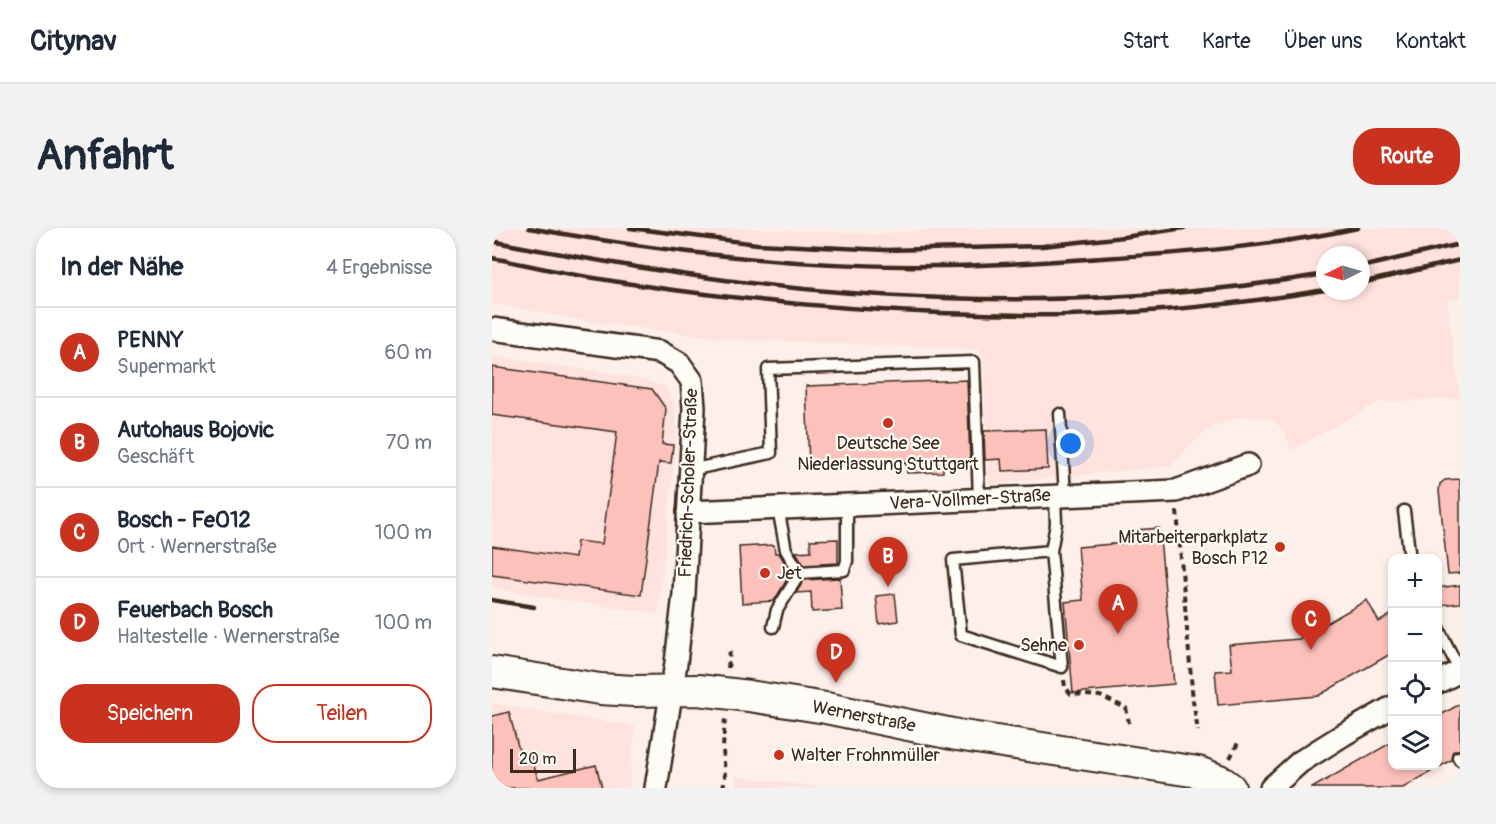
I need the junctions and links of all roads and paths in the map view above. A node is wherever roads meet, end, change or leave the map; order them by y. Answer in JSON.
{"nodes":[{"id":1,"x":492,"y":329,"type":"edge"},
{"id":2,"x":1060,"y":414,"type":"dead end"},
{"id":3,"x":1248,"y":465,"type":"dead end"},
{"id":4,"x":690,"y":470,"type":"junction"},
{"id":5,"x":1176,"y":491,"type":"junction"},
{"id":6,"x":1060,"y":495,"type":"junction"},
{"id":7,"x":979,"y":499,"type":"junction"},
{"id":8,"x":847,"y":505,"type":"junction"},
{"id":9,"x":778,"y":508,"type":"junction"},
{"id":10,"x":1404,"y":511,"type":"dead end"},
{"id":11,"x":688,"y":512,"type":"junction"},
{"id":12,"x":1051,"y":551,"type":"junction"},
{"id":13,"x":1409,"y":554,"type":"edge"},
{"id":14,"x":800,"y":573,"type":"junction"},
{"id":15,"x":773,"y":627,"type":"dead end"},
{"id":16,"x":1442,"y":637,"type":"edge"},
{"id":17,"x":1062,"y":667,"type":"junction"},
{"id":18,"x":1460,"y":671,"type":"edge"},
{"id":19,"x":492,"y":672,"type":"edge"},
{"id":20,"x":1442,"y":680,"type":"edge"},
{"id":21,"x":672,"y":690,"type":"junction"},
{"id":22,"x":1388,"y":709,"type":"edge"},
{"id":23,"x":1129,"y":723,"type":"dead end"},
{"id":24,"x":1198,"y":731,"type":"dead end"},
{"id":25,"x":723,"y":748,"type":"dead end"},
{"id":26,"x":656,"y":788,"type":"edge"},
{"id":27,"x":723,"y":788,"type":"edge"},
{"id":28,"x":1230,"y":788,"type":"edge"},
{"id":29,"x":1271,"y":788,"type":"edge"}],
"edges":[{"from":1,"to":4,"type":"street","name":"Friedrich-Scholer-Straße"},
{"from":2,"to":6,"type":"lane"},
{"from":3,"to":5,"type":"street","name":"Vera-Vollmer-Straße"},
{"from":4,"to":7,"type":"lane"},
{"from":4,"to":11,"type":"street","name":"Friedrich-Scholer-Straße"},
{"from":5,"to":6,"type":"street","name":"Vera-Vollmer-Straße"},
{"from":5,"to":24,"type":"path"},
{"from":6,"to":7,"type":"street","name":"Vera-Vollmer-Straße"},
{"from":6,"to":12,"type":"lane"},
{"from":7,"to":8,"type":"street","name":"Vera-Vollmer-Straße"},
{"from":8,"to":9,"type":"street","name":"Vera-Vollmer-Straße"},
{"from":8,"to":14,"type":"lane"},
{"from":9,"to":11,"type":"street","name":"Vera-Vollmer-Straße"},
{"from":9,"to":14,"type":"lane"},
{"from":10,"to":13,"type":"lane"},
{"from":11,"to":21,"type":"street","name":"Friedrich-Scholer-Straße"},
{"from":12,"to":17,"type":"lane"},
{"from":12,"to":17,"type":"lane"},
{"from":14,"to":15,"type":"lane"},
{"from":16,"to":18,"type":"lane"},
{"from":17,"to":23,"type":"path"},
{"from":18,"to":20,"type":"street"},
{"from":19,"to":21,"type":"main road","name":"Wernerstraße"},
{"from":21,"to":26,"type":"street","name":"Friedrich-Scholer-Straße"},
{"from":21,"to":28,"type":"main road","name":"Wernerstraße"},
{"from":22,"to":29,"type":"street"},
{"from":25,"to":27,"type":"path"}]}
